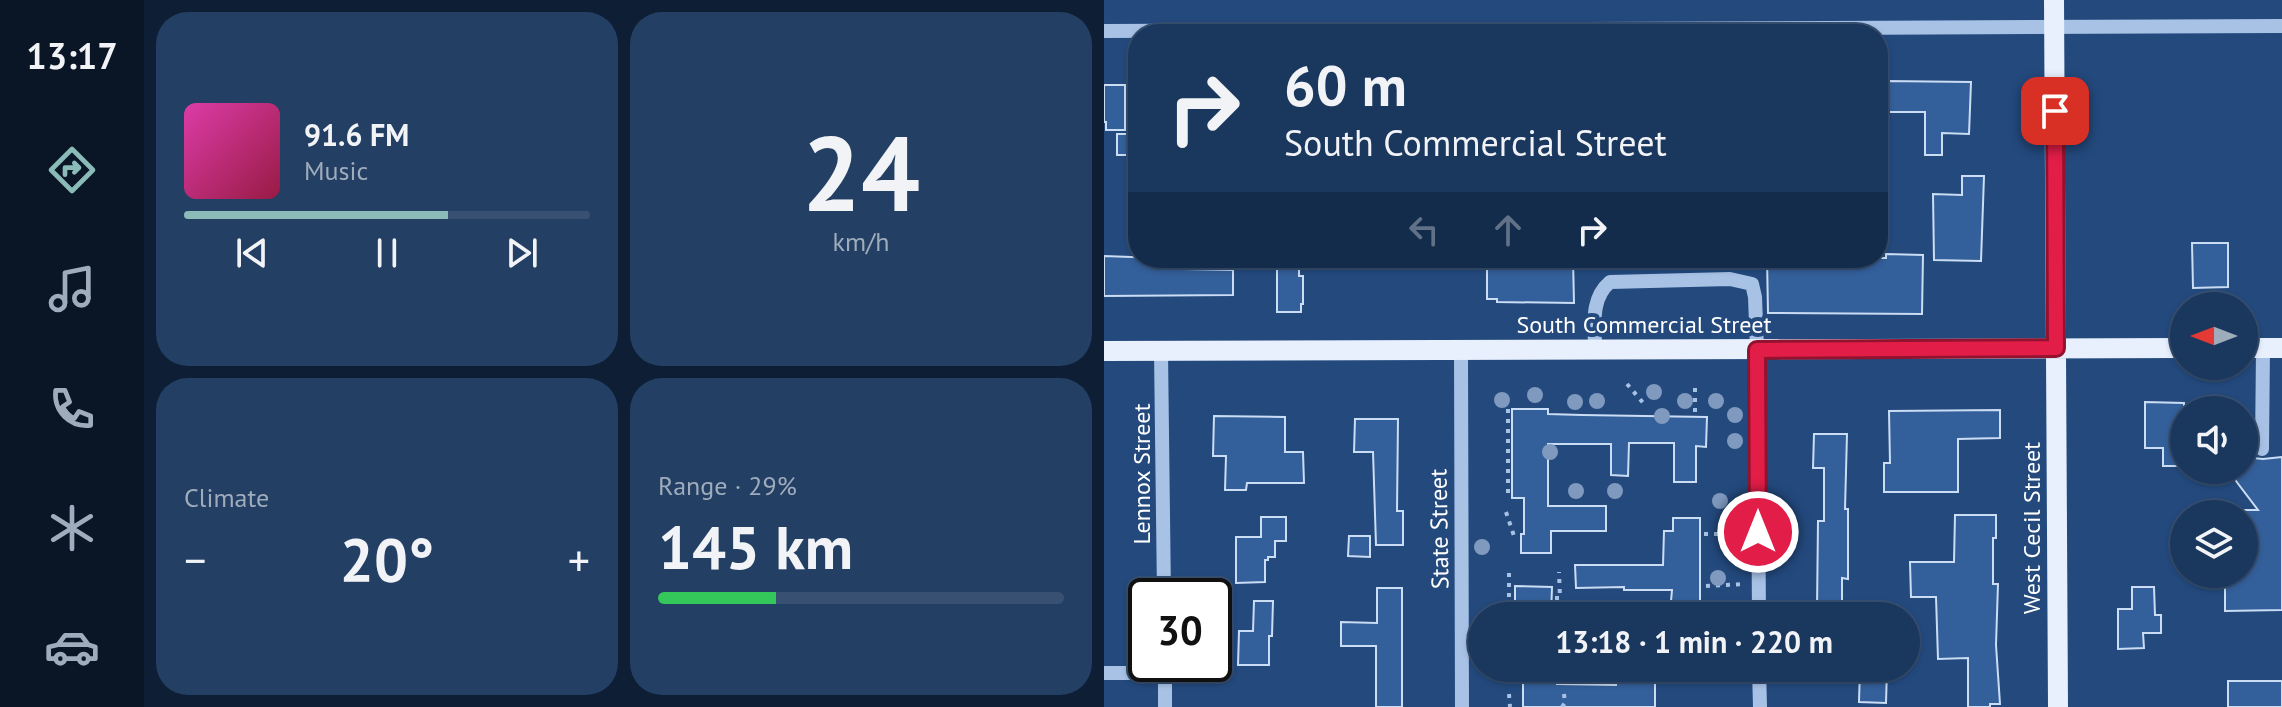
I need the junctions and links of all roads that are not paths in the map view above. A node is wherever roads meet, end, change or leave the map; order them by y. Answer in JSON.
{"nodes":[{"id":1,"x":2054,"y":0,"type":"edge"},
{"id":2,"x":2282,"y":26,"type":"edge"},
{"id":3,"x":2055,"y":27,"type":"junction"},
{"id":4,"x":1888,"y":28,"type":"edge"},
{"id":5,"x":1104,"y":31,"type":"edge"},
{"id":6,"x":1128,"y":31,"type":"edge"},
{"id":7,"x":2056,"y":348,"type":"junction"},
{"id":8,"x":2170,"y":348,"type":"edge"},
{"id":9,"x":2263,"y":348,"type":"edge"},
{"id":10,"x":1595,"y":349,"type":"junction"},
{"id":11,"x":1461,"y":350,"type":"junction"},
{"id":12,"x":1757,"y":350,"type":"junction"},
{"id":13,"x":1104,"y":351,"type":"edge"},
{"id":14,"x":1161,"y":351,"type":"junction"},
{"id":15,"x":2262,"y":449,"type":"dead end"},
{"id":16,"x":1164,"y":578,"type":"edge"},
{"id":17,"x":1759,"y":602,"type":"edge"},
{"id":18,"x":1128,"y":671,"type":"edge"},
{"id":19,"x":1104,"y":673,"type":"edge"},
{"id":20,"x":1165,"y":682,"type":"edge"},
{"id":21,"x":1759,"y":682,"type":"edge"},
{"id":22,"x":1165,"y":707,"type":"edge"},
{"id":23,"x":1462,"y":707,"type":"edge"},
{"id":24,"x":1760,"y":707,"type":"edge"},
{"id":25,"x":2058,"y":707,"type":"edge"}],
"edges":[{"from":1,"to":3,"type":"main road","name":"West Cecil Street"},
{"from":2,"to":3,"type":"street"},
{"from":3,"to":4,"type":"street"},
{"from":3,"to":7,"type":"main road","name":"West Cecil Street"},
{"from":5,"to":6,"type":"street"},
{"from":7,"to":8,"type":"main road","name":"South Commercial Street"},
{"from":7,"to":12,"type":"main road","name":"South Commercial Street"},
{"from":7,"to":25,"type":"main road","name":"West Cecil Street"},
{"from":9,"to":15,"type":"street"},
{"from":10,"to":11,"type":"main road","name":"South Commercial Street"},
{"from":10,"to":12,"type":"main road","name":"South Commercial Street"},
{"from":10,"to":12,"type":"street"},
{"from":11,"to":14,"type":"main road","name":"South Commercial Street"},
{"from":11,"to":23,"type":"street","name":"State Street"},
{"from":12,"to":17,"type":"street"},
{"from":13,"to":14,"type":"main road","name":"South Commercial Street"},
{"from":14,"to":16,"type":"street","name":"Lennox Street"},
{"from":18,"to":19,"type":"street"},
{"from":20,"to":22,"type":"street"},
{"from":21,"to":24,"type":"street"}]}
